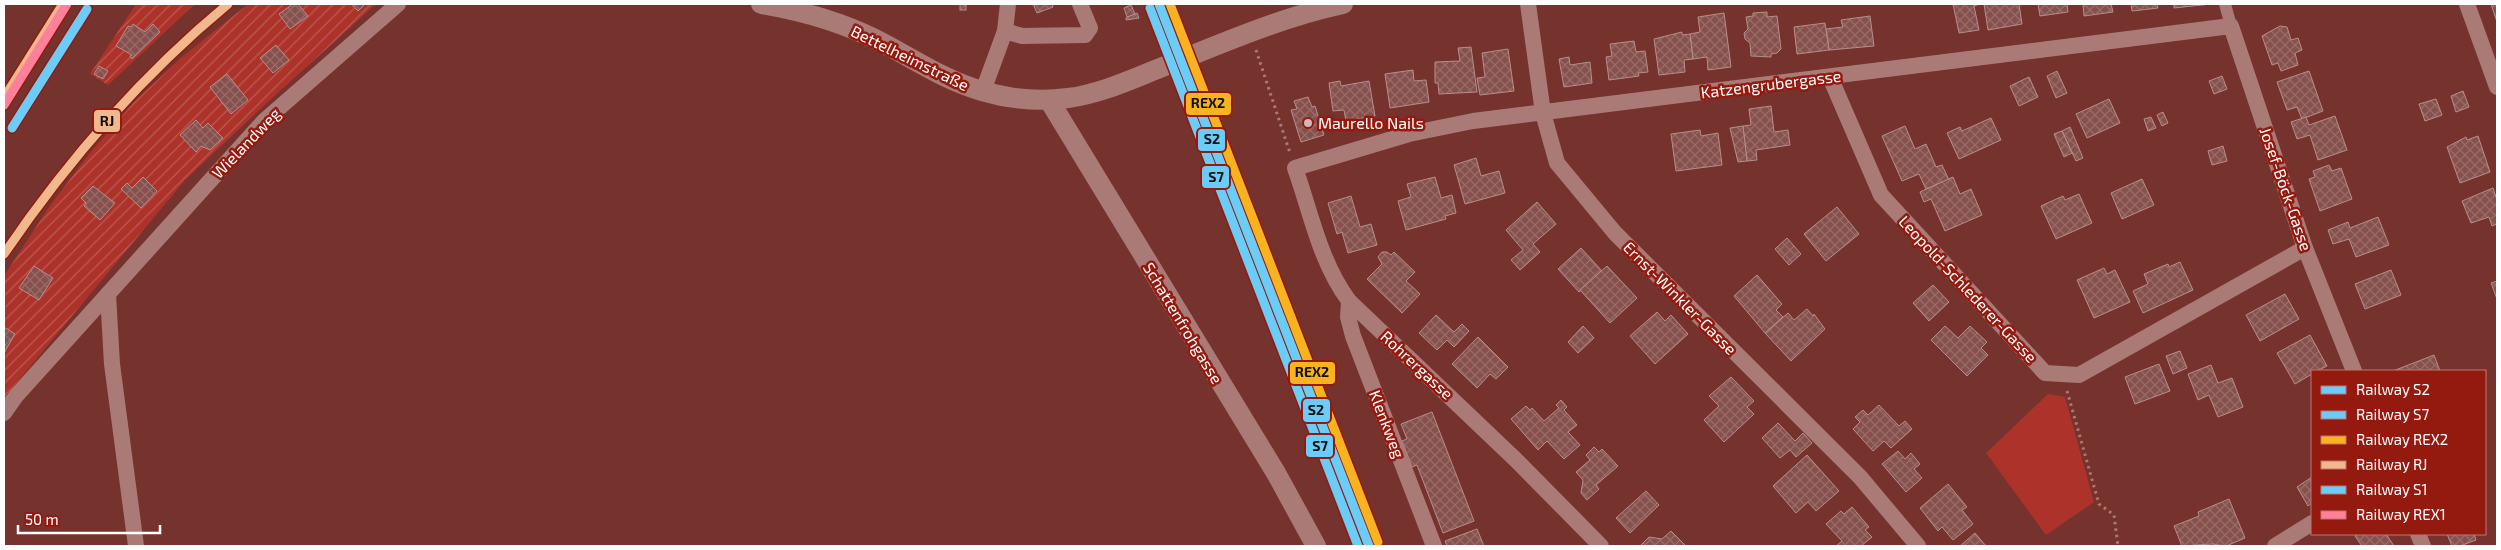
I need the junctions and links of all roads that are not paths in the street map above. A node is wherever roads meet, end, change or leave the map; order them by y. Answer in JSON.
{"nodes":[{"id":1,"x":398,"y":4,"type":"edge"},
{"id":2,"x":761,"y":4,"type":"edge"},
{"id":3,"x":1008,"y":4,"type":"edge"},
{"id":4,"x":1080,"y":4,"type":"edge"},
{"id":5,"x":1343,"y":4,"type":"edge"},
{"id":6,"x":1528,"y":4,"type":"edge"},
{"id":7,"x":2225,"y":4,"type":"edge"},
{"id":8,"x":2467,"y":4,"type":"edge"},
{"id":9,"x":2231,"y":26,"type":"junction"},
{"id":10,"x":1005,"y":31,"type":"junction"},
{"id":11,"x":1830,"y":77,"type":"junction"},
{"id":12,"x":2497,"y":87,"type":"edge"},
{"id":13,"x":983,"y":91,"type":"junction"},
{"id":14,"x":1050,"y":100,"type":"junction"},
{"id":15,"x":1543,"y":113,"type":"junction"},
{"id":16,"x":1295,"y":168,"type":"joint"},
{"id":17,"x":2306,"y":248,"type":"junction"},
{"id":18,"x":108,"y":294,"type":"junction"},
{"id":19,"x":1349,"y":301,"type":"junction"},
{"id":20,"x":2354,"y":370,"type":"edge"},
{"id":21,"x":4,"y":413,"type":"edge"},
{"id":22,"x":2311,"y":524,"type":"edge"},
{"id":23,"x":136,"y":546,"type":"edge"},
{"id":24,"x":1316,"y":546,"type":"edge"},
{"id":25,"x":1434,"y":546,"type":"edge"},
{"id":26,"x":1601,"y":546,"type":"edge"},
{"id":27,"x":1918,"y":546,"type":"edge"},
{"id":28,"x":2275,"y":546,"type":"edge"}],
"edges":[{"from":1,"to":18,"type":"street","name":"Wielandweg"},
{"from":2,"to":13,"type":"street","name":"Bettelheimstraße"},
{"from":3,"to":10,"type":"street"},
{"from":4,"to":10,"type":"street"},
{"from":5,"to":14,"type":"street","name":"Bettelheimstraße"},
{"from":6,"to":15,"type":"street","name":"Ernst-Winkler-Gasse"},
{"from":7,"to":9,"type":"street","name":"Josef-Böck-Gasse"},
{"from":8,"to":12,"type":"street"},
{"from":9,"to":11,"type":"street","name":"Katzengrubergasse"},
{"from":9,"to":17,"type":"street","name":"Josef-Böck-Gasse"},
{"from":10,"to":13,"type":"street"},
{"from":11,"to":15,"type":"street","name":"Katzengrubergasse"},
{"from":11,"to":17,"type":"street","name":"Leopold-Schlederer-Gasse"},
{"from":13,"to":14,"type":"street","name":"Bettelheimstraße"},
{"from":14,"to":24,"type":"street","name":"Schattenfrohgasse"},
{"from":15,"to":16,"type":"street","name":"Katzengrubergasse"},
{"from":15,"to":27,"type":"street","name":"Ernst-Winkler-Gasse"},
{"from":16,"to":19,"type":"street","name":"Rohrergasse"},
{"from":17,"to":20,"type":"street","name":"Josef-Böck-Gasse"},
{"from":18,"to":21,"type":"street","name":"Wielandweg"},
{"from":18,"to":23,"type":"street"},
{"from":19,"to":25,"type":"street","name":"Klenkweg"},
{"from":19,"to":26,"type":"street","name":"Rohrergasse"},
{"from":22,"to":28,"type":"street"}]}
